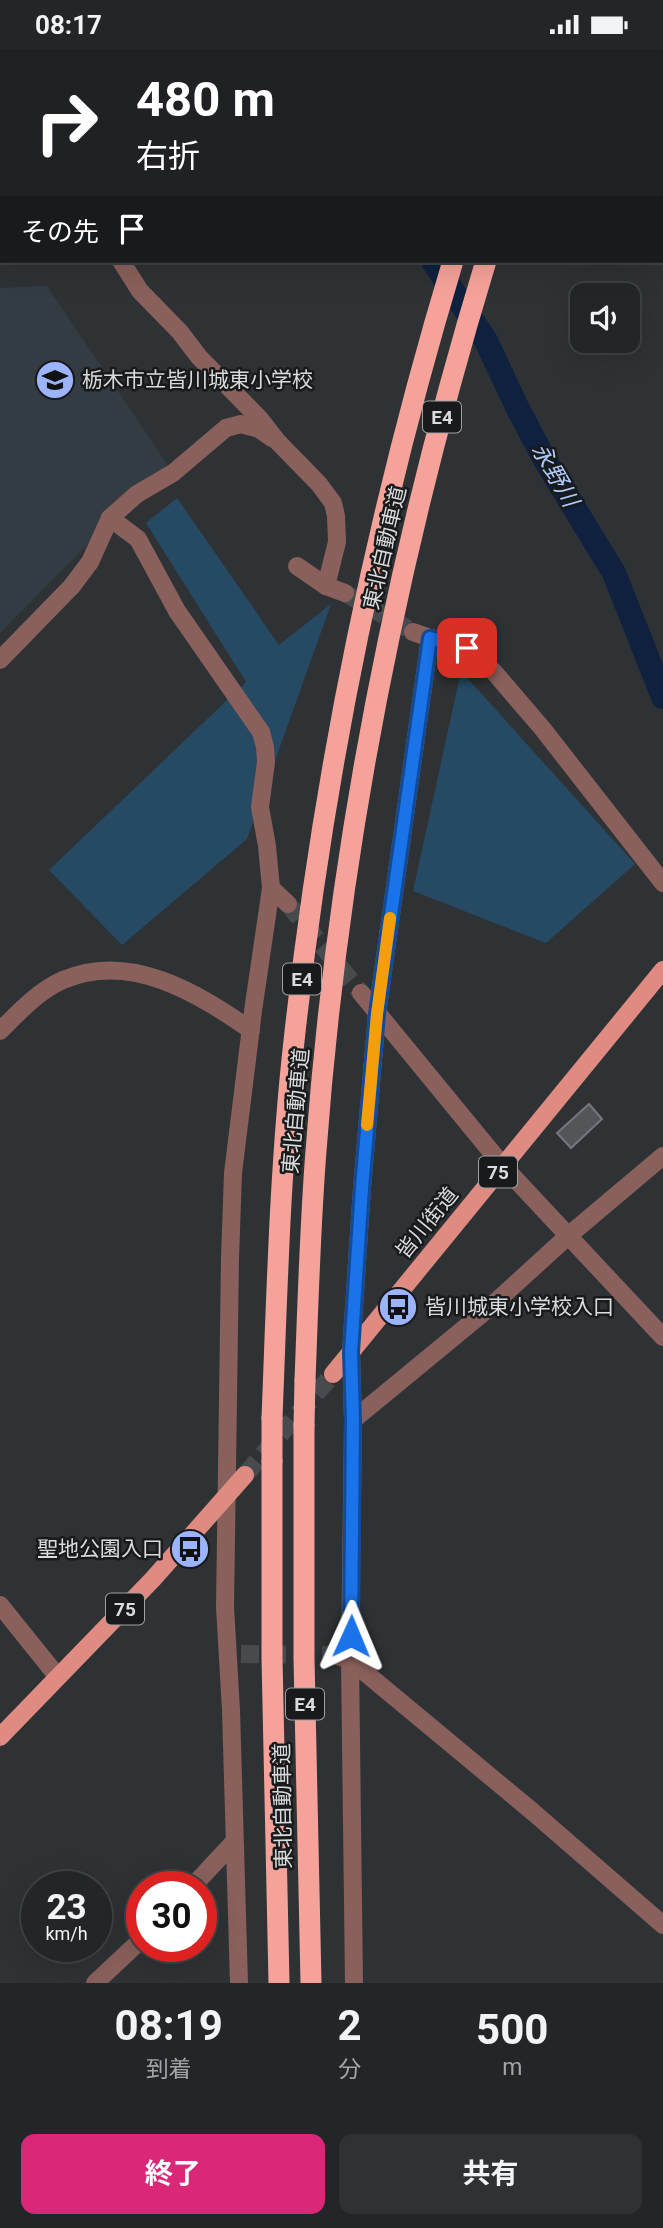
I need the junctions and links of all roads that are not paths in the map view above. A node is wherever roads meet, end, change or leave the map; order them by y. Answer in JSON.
{"nodes":[{"id":1,"x":122,"y":263,"type":"edge"},
{"id":2,"x":452,"y":263,"type":"edge"},
{"id":3,"x":485,"y":263,"type":"edge"},
{"id":4,"x":277,"y":441,"type":"junction"},
{"id":5,"x":110,"y":518,"type":"junction"},
{"id":6,"x":297,"y":566,"type":"dead end"},
{"id":7,"x":326,"y":586,"type":"junction"},
{"id":8,"x":345,"y":593,"type":"tunnel mouth"},
{"id":9,"x":0,"y":660,"type":"edge"},
{"id":10,"x":663,"y":883,"type":"edge"},
{"id":11,"x":271,"y":888,"type":"junction"},
{"id":12,"x":288,"y":904,"type":"tunnel mouth"},
{"id":13,"x":663,"y":970,"type":"edge"},
{"id":14,"x":361,"y":993,"type":"tunnel mouth"},
{"id":15,"x":377,"y":1014,"type":"junction"},
{"id":16,"x":251,"y":1030,"type":"junction"},
{"id":17,"x":0,"y":1031,"type":"edge"},
{"id":18,"x":663,"y":1156,"type":"edge"},
{"id":19,"x":503,"y":1166,"type":"junction"},
{"id":20,"x":568,"y":1236,"type":"junction"},
{"id":21,"x":663,"y":1337,"type":"edge"},
{"id":22,"x":351,"y":1352,"type":"junction"},
{"id":23,"x":333,"y":1374,"type":"tunnel mouth"},
{"id":24,"x":353,"y":1420,"type":"junction"},
{"id":25,"x":245,"y":1475,"type":"tunnel mouth"},
{"id":26,"x":228,"y":1496,"type":"junction"},
{"id":27,"x":0,"y":1605,"type":"edge"},
{"id":28,"x":342,"y":1657,"type":"junction"},
{"id":29,"x":58,"y":1677,"type":"junction"},
{"id":30,"x":0,"y":1737,"type":"edge"},
{"id":31,"x":234,"y":1842,"type":"junction"},
{"id":32,"x":206,"y":1871,"type":"edge"},
{"id":33,"x":663,"y":1925,"type":"edge"},
{"id":34,"x":126,"y":1954,"type":"edge"},
{"id":35,"x":95,"y":1983,"type":"edge"},
{"id":36,"x":239,"y":1983,"type":"edge"},
{"id":37,"x":279,"y":1983,"type":"edge"},
{"id":38,"x":311,"y":1983,"type":"edge"},
{"id":39,"x":354,"y":1983,"type":"edge"}],
"edges":[{"from":1,"to":4,"type":"street"},
{"from":2,"to":37,"type":"highway","name":"東北自動車道","number":"E4","bridge":true},
{"from":3,"to":38,"type":"highway","name":"東北自動車道","number":"E4","bridge":true},
{"from":4,"to":5,"type":"street"},
{"from":4,"to":7,"type":"street"},
{"from":5,"to":9,"type":"street"},
{"from":5,"to":11,"type":"street"},
{"from":6,"to":7,"type":"street"},
{"from":7,"to":8,"type":"street"},
{"from":10,"to":15,"type":"street"},
{"from":11,"to":12,"type":"street"},
{"from":11,"to":16,"type":"street"},
{"from":13,"to":19,"type":"main road","name":"皆川街道","number":"75"},
{"from":14,"to":15,"type":"street"},
{"from":15,"to":19,"type":"street"},
{"from":15,"to":22,"type":"street"},
{"from":16,"to":17,"type":"street"},
{"from":16,"to":26,"type":"street"},
{"from":18,"to":20,"type":"street"},
{"from":19,"to":20,"type":"street"},
{"from":19,"to":22,"type":"main road","name":"皆川街道","number":"75"},
{"from":20,"to":21,"type":"street"},
{"from":20,"to":24,"type":"street"},
{"from":22,"to":23,"type":"main road","name":"皆川街道","number":"75"},
{"from":22,"to":24,"type":"street"},
{"from":24,"to":28,"type":"street"},
{"from":25,"to":26,"type":"main road","number":"75"},
{"from":26,"to":29,"type":"main road","number":"75"},
{"from":26,"to":31,"type":"street"},
{"from":27,"to":29,"type":"street"},
{"from":28,"to":33,"type":"street"},
{"from":28,"to":39,"type":"street"},
{"from":29,"to":30,"type":"main road","number":"75"},
{"from":31,"to":32,"type":"street"},
{"from":31,"to":36,"type":"street"},
{"from":34,"to":35,"type":"street"}]}
